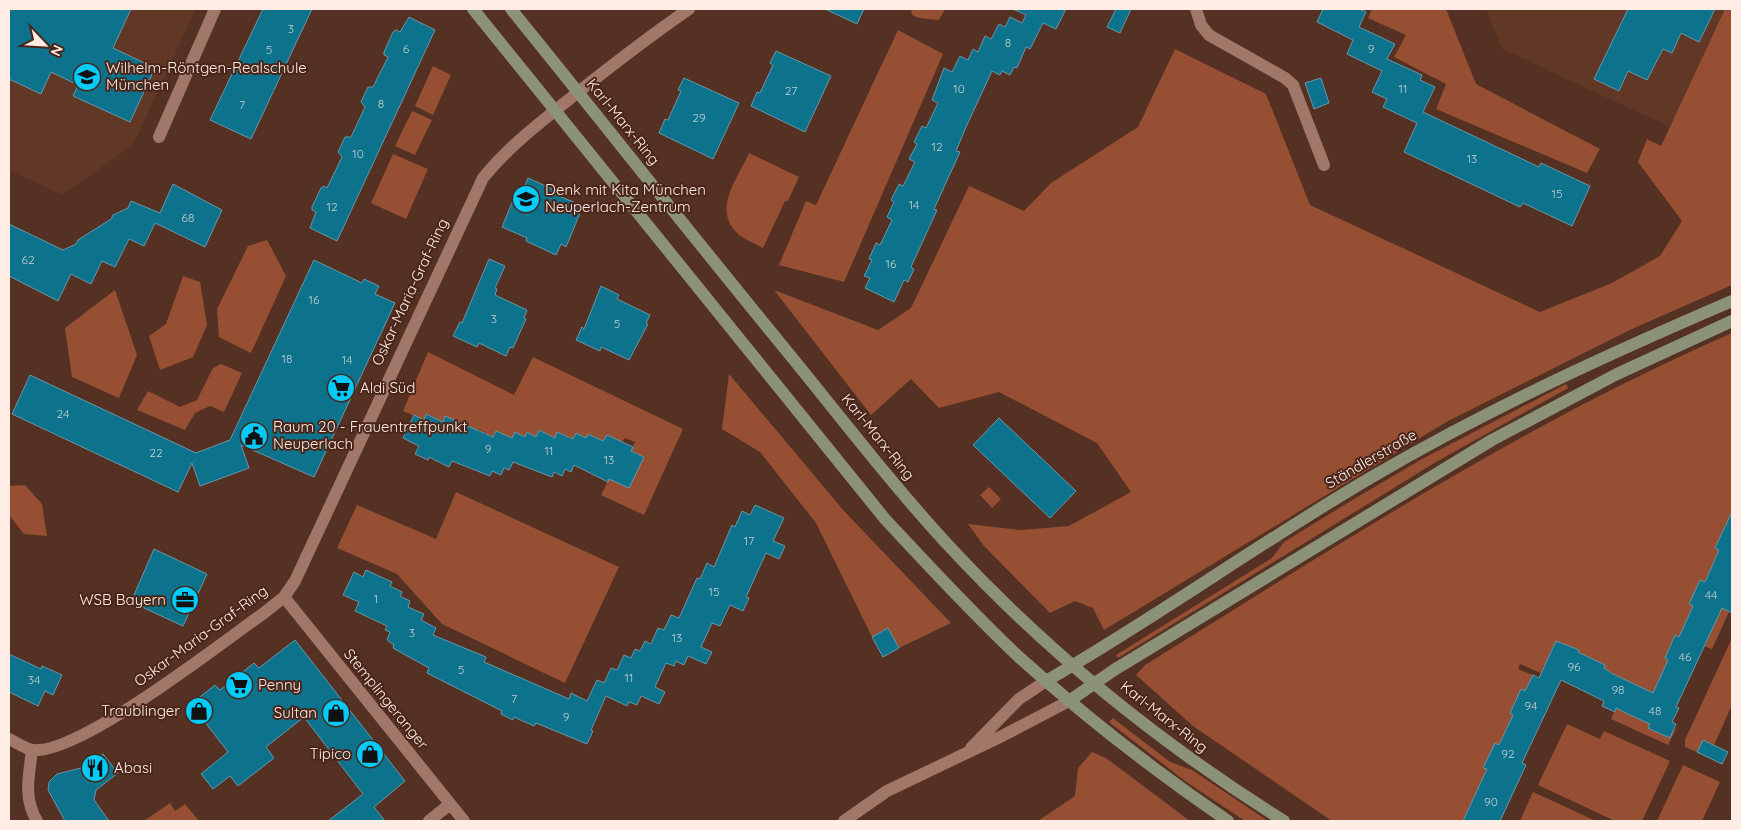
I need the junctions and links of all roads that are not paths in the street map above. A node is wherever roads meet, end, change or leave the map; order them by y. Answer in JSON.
{"nodes":[{"id":1,"x":215,"y":9,"type":"edge"},
{"id":2,"x":473,"y":9,"type":"edge"},
{"id":3,"x":511,"y":9,"type":"edge"},
{"id":4,"x":689,"y":9,"type":"edge"},
{"id":5,"x":1196,"y":9,"type":"edge"},
{"id":6,"x":578,"y":92,"type":"junction"},
{"id":7,"x":555,"y":111,"type":"junction"},
{"id":8,"x":159,"y":137,"type":"dead end"},
{"id":9,"x":1324,"y":165,"type":"dead end"},
{"id":10,"x":1732,"y":301,"type":"edge"},
{"id":11,"x":1732,"y":321,"type":"edge"},
{"id":12,"x":284,"y":597,"type":"junction"},
{"id":13,"x":1073,"y":665,"type":"junction"},
{"id":14,"x":1046,"y":681,"type":"junction"},
{"id":15,"x":1094,"y":683,"type":"junction"},
{"id":16,"x":1069,"y":701,"type":"junction"},
{"id":17,"x":9,"y":739,"type":"edge"},
{"id":18,"x":32,"y":750,"type":"junction"},
{"id":19,"x":967,"y":752,"type":"junction"},
{"id":20,"x":450,"y":804,"type":"junction"},
{"id":21,"x":38,"y":821,"type":"edge"},
{"id":22,"x":429,"y":821,"type":"edge"},
{"id":23,"x":464,"y":821,"type":"edge"},
{"id":24,"x":844,"y":821,"type":"edge"},
{"id":25,"x":1228,"y":821,"type":"edge"},
{"id":26,"x":1284,"y":821,"type":"edge"}],
"edges":[{"from":1,"to":8,"type":"street"},
{"from":2,"to":7,"type":"main road"},
{"from":3,"to":6,"type":"main road","name":"Karl-Marx-Ring"},
{"from":4,"to":6,"type":"street","name":"Oskar-Maria-Graf-Ring"},
{"from":5,"to":9,"type":"street"},
{"from":6,"to":7,"type":"street","name":"Oskar-Maria-Graf-Ring"},
{"from":6,"to":13,"type":"main road","name":"Karl-Marx-Ring"},
{"from":7,"to":12,"type":"street","name":"Oskar-Maria-Graf-Ring"},
{"from":7,"to":14,"type":"main road"},
{"from":10,"to":13,"type":"main road","name":"Ständlerstraße"},
{"from":11,"to":15,"type":"main road"},
{"from":12,"to":18,"type":"street","name":"Oskar-Maria-Graf-Ring"},
{"from":12,"to":20,"type":"street","name":"Stemplingeranger"},
{"from":13,"to":14,"type":"main road","name":"Ständlerstraße"},
{"from":13,"to":15,"type":"main road","name":"Karl-Marx-Ring"},
{"from":14,"to":16,"type":"main road"},
{"from":14,"to":19,"type":"street"},
{"from":15,"to":16,"type":"main road"},
{"from":15,"to":26,"type":"main road","name":"Karl-Marx-Ring"},
{"from":16,"to":19,"type":"street"},
{"from":16,"to":25,"type":"main road"},
{"from":17,"to":18,"type":"street"},
{"from":18,"to":21,"type":"street"},
{"from":19,"to":24,"type":"street"},
{"from":20,"to":22,"type":"street"},
{"from":20,"to":23,"type":"street","name":"Stemplingeranger"}]}
